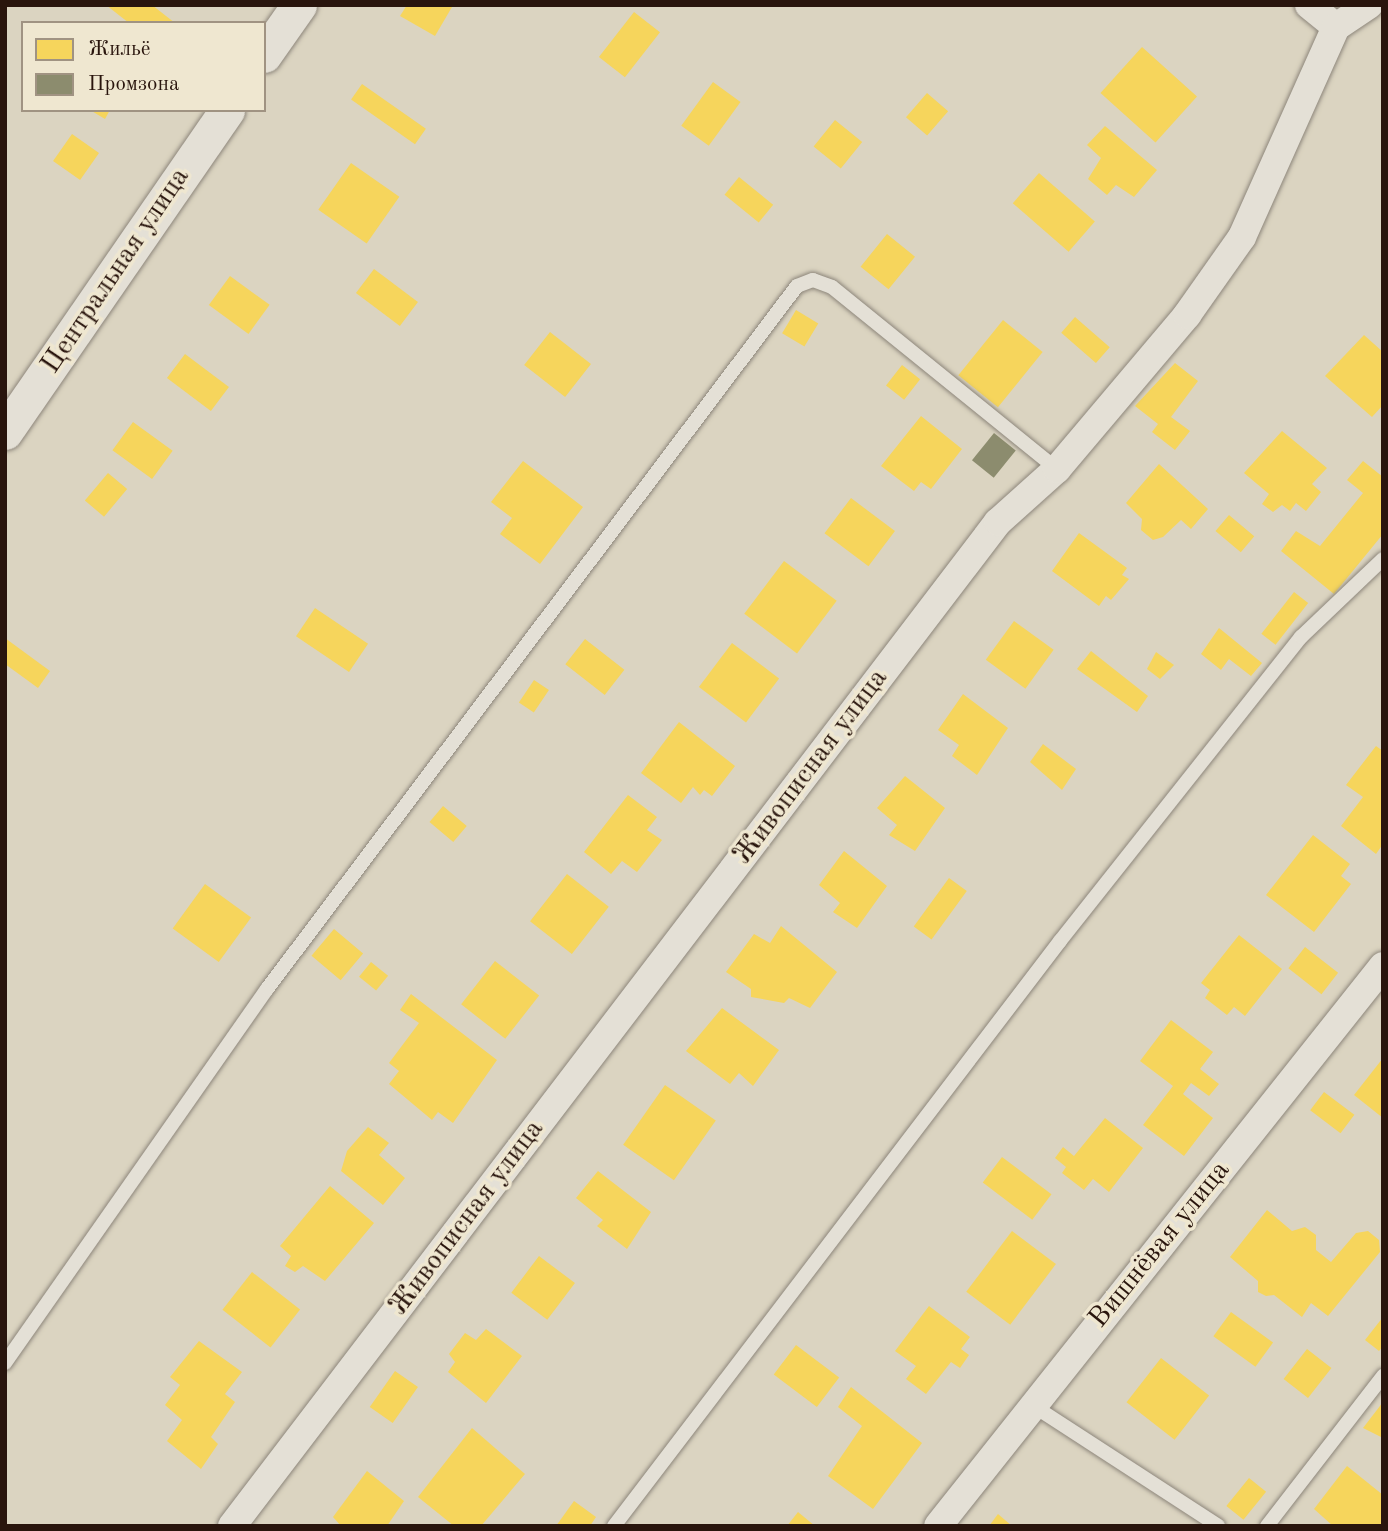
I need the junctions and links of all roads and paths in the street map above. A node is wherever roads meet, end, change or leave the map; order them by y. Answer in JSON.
{"nodes":[{"id":1,"x":299,"y":5,"type":"edge"},
{"id":2,"x":1309,"y":5,"type":"edge"},
{"id":3,"x":1369,"y":5,"type":"edge"},
{"id":4,"x":1336,"y":27,"type":"junction"},
{"id":5,"x":266,"y":52,"type":"edge"},
{"id":6,"x":226,"y":112,"type":"edge"},
{"id":7,"x":5,"y":432,"type":"edge"},
{"id":8,"x":1057,"y":469,"type":"junction"},
{"id":9,"x":1383,"y":559,"type":"edge"},
{"id":10,"x":1383,"y":966,"type":"edge"},
{"id":11,"x":5,"y":1363,"type":"edge"},
{"id":12,"x":1383,"y":1376,"type":"edge"},
{"id":13,"x":1032,"y":1405,"type":"junction"},
{"id":14,"x":232,"y":1526,"type":"edge"},
{"id":15,"x":614,"y":1526,"type":"edge"},
{"id":16,"x":939,"y":1526,"type":"edge"},
{"id":17,"x":1217,"y":1526,"type":"edge"},
{"id":18,"x":1267,"y":1526,"type":"edge"}],
"edges":[{"from":1,"to":5,"type":"street"},
{"from":2,"to":4,"type":"street"},
{"from":3,"to":4,"type":"street"},
{"from":4,"to":8,"type":"street","name":"Живописная улица"},
{"from":6,"to":7,"type":"street","name":"Центральная улица"},
{"from":8,"to":11,"type":"lane"},
{"from":8,"to":14,"type":"street","name":"Живописная улица"},
{"from":9,"to":15,"type":"lane"},
{"from":10,"to":13,"type":"street","name":"Вишнёвая улица"},
{"from":12,"to":18,"type":"lane"},
{"from":13,"to":16,"type":"street","name":"Вишнёвая улица"},
{"from":13,"to":17,"type":"lane"}]}
